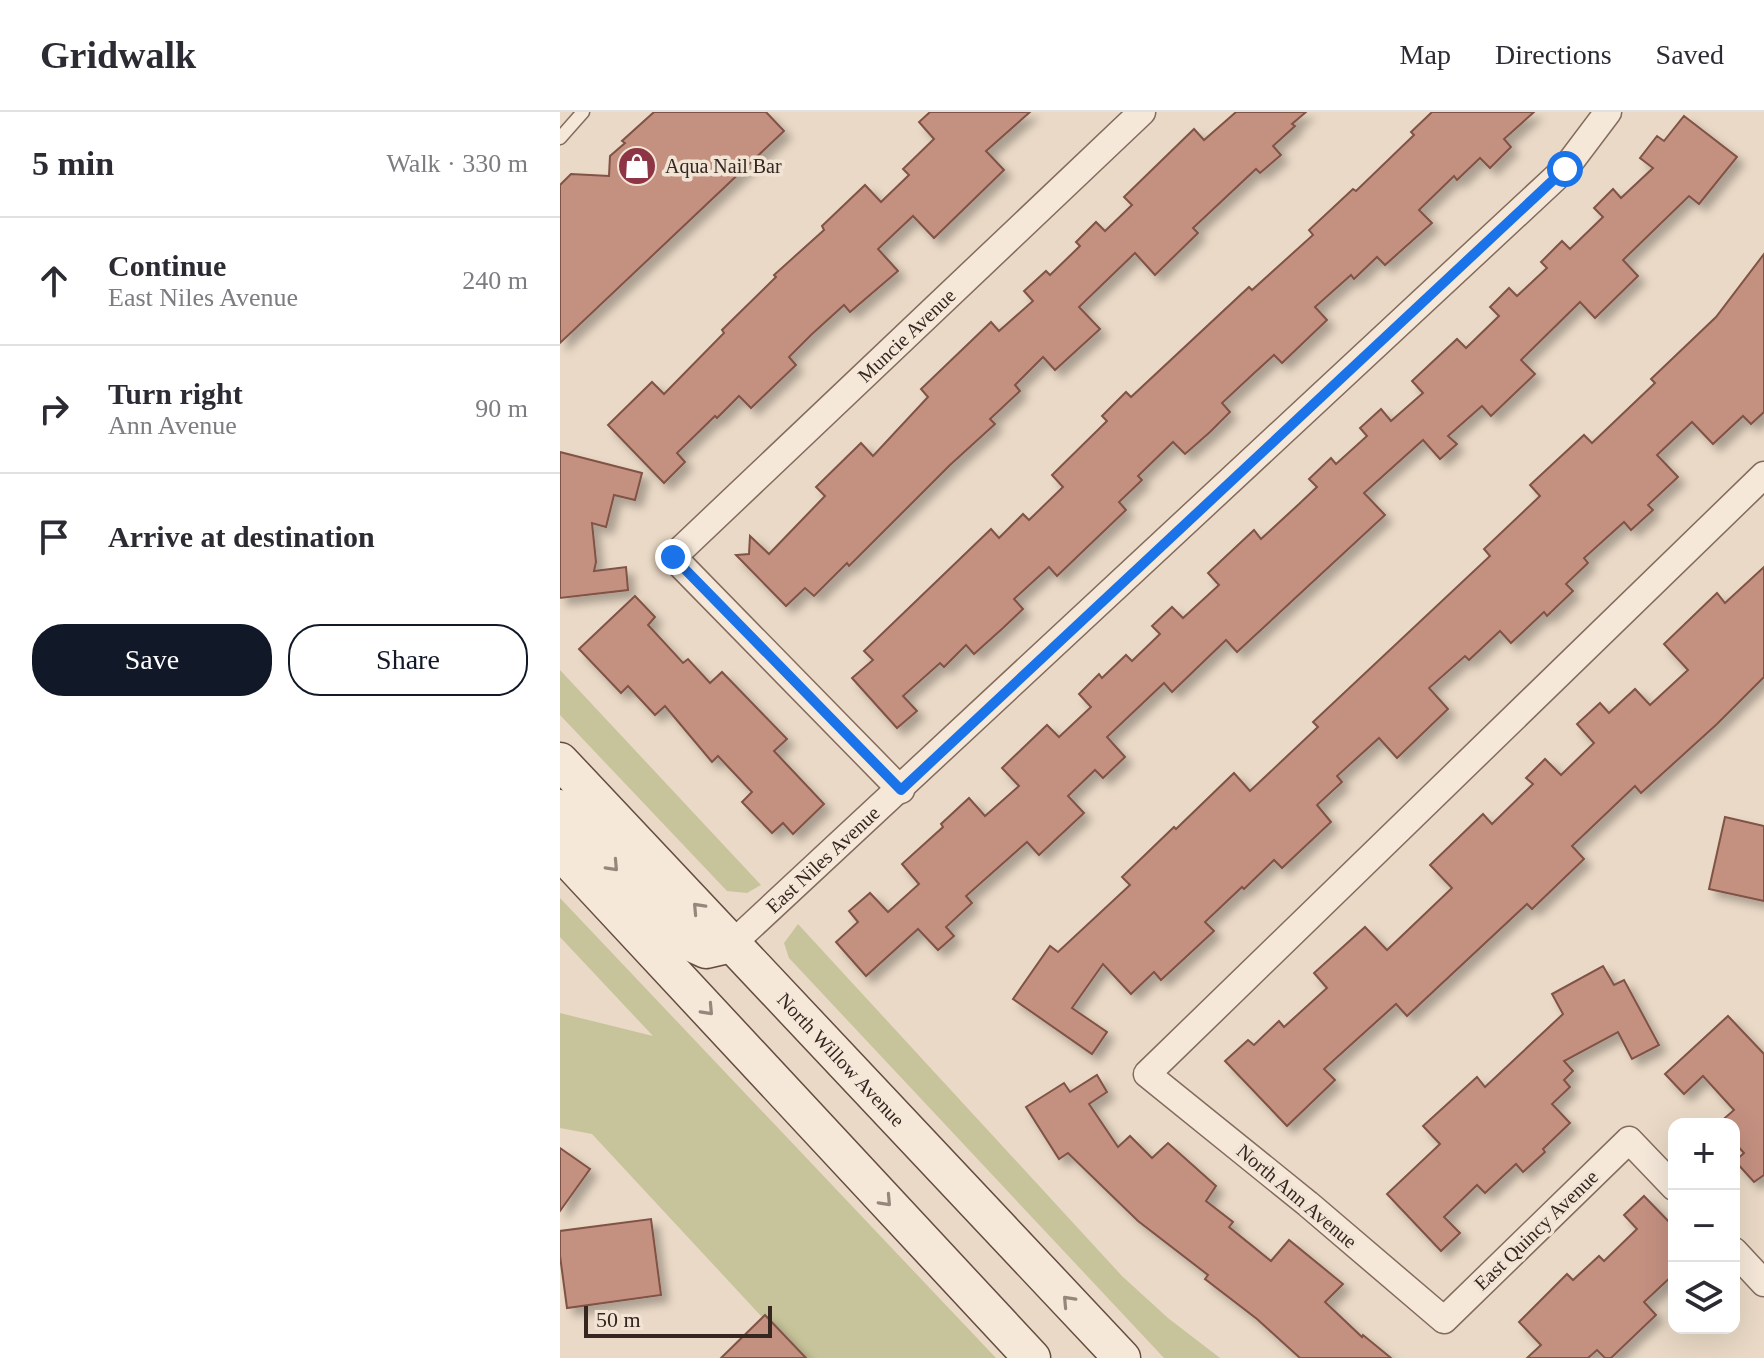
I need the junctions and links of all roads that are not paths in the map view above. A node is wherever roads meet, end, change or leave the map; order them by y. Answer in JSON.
{"nodes":[{"id":1,"x":583,"y":112,"type":"edge"},
{"id":2,"x":1142,"y":112,"type":"edge"},
{"id":3,"x":1608,"y":112,"type":"edge"},
{"id":4,"x":560,"y":138,"type":"edge"},
{"id":5,"x":1764,"y":475,"type":"edge"},
{"id":6,"x":560,"y":761,"type":"edge"},
{"id":7,"x":560,"y":774,"type":"edge"},
{"id":8,"x":901,"y":790,"type":"junction"},
{"id":9,"x":595,"y":799,"type":"junction"},
{"id":10,"x":560,"y":808,"type":"edge"},
{"id":11,"x":560,"y":851,"type":"edge"},
{"id":12,"x":732,"y":944,"type":"junction"},
{"id":13,"x":1668,"y":1181,"type":"edge"},
{"id":14,"x":1740,"y":1257,"type":"edge"},
{"id":15,"x":1764,"y":1283,"type":"edge"},
{"id":16,"x":1444,"y":1320,"type":"joint"},
{"id":17,"x":1032,"y":1358,"type":"edge"},
{"id":18,"x":1122,"y":1358,"type":"edge"}],
"edges":[{"from":1,"to":4,"type":"lane"},
{"from":2,"to":8,"type":"street","name":"Muncie Avenue"},
{"from":3,"to":8,"type":"street","name":"East Niles Avenue"},
{"from":5,"to":16,"type":"street","name":"North Ann Avenue"},
{"from":6,"to":9,"type":"main road","name":"North Willow Avenue"},
{"from":7,"to":9,"type":"main road"},
{"from":8,"to":12,"type":"street","name":"East Niles Avenue"},
{"from":12,"to":9,"type":"main road","name":"North Willow Avenue","one_way":true},
{"from":10,"to":12,"type":"main road","one_way":true},
{"from":11,"to":17,"type":"main road","one_way":true},
{"from":18,"to":12,"type":"main road","name":"North Willow Avenue","one_way":true},
{"from":13,"to":16,"type":"street","name":"East Quincy Avenue"},
{"from":14,"to":15,"type":"street"}]}
